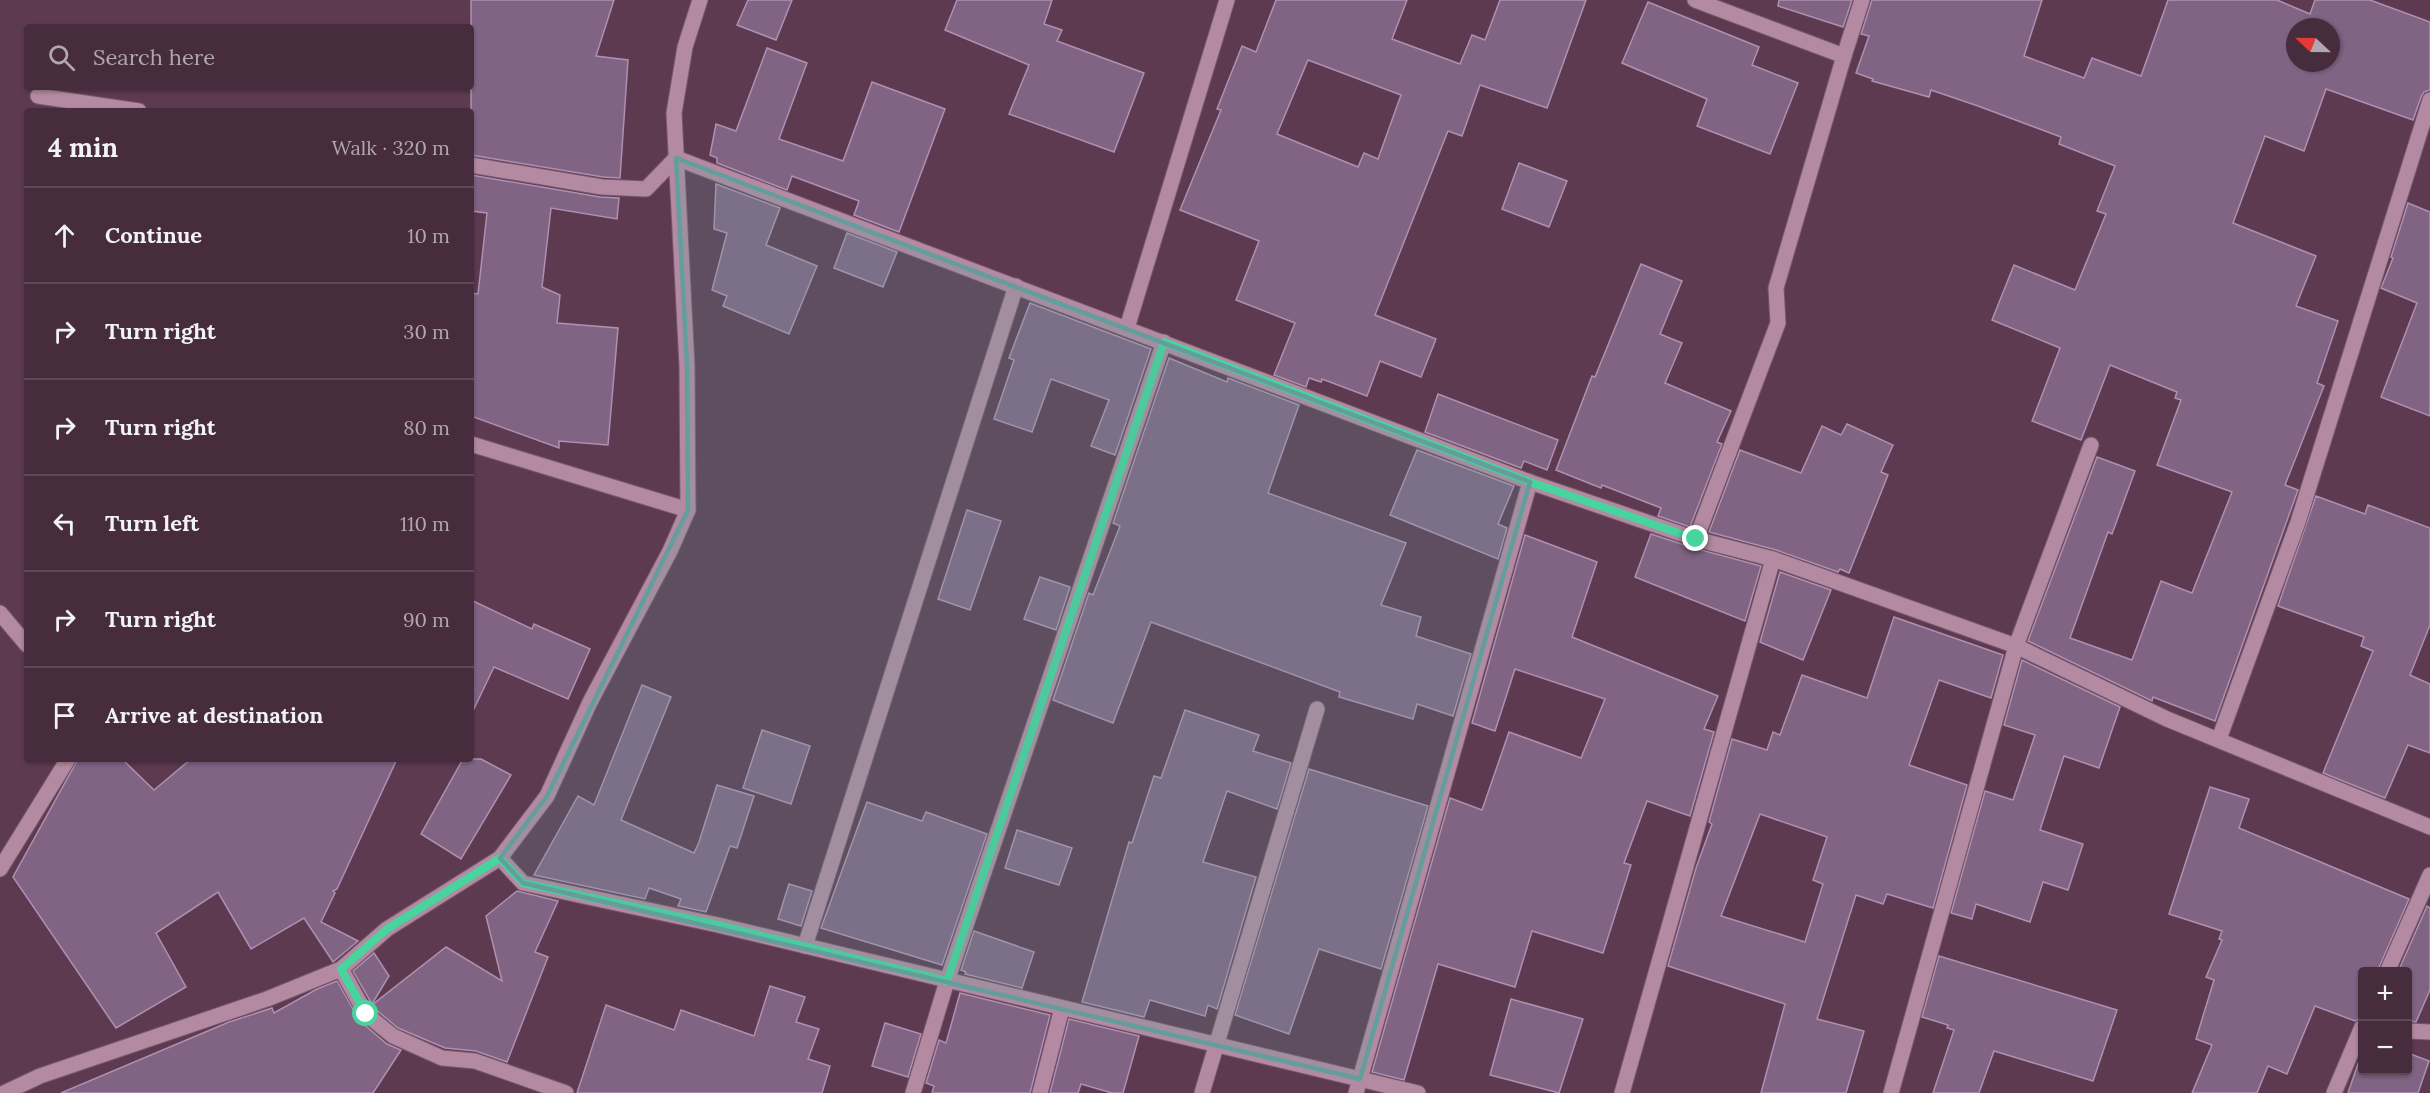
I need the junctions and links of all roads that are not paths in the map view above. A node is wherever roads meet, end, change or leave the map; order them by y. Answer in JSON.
{"nodes":[{"id":1,"x":700,"y":0,"type":"edge"},
{"id":2,"x":1227,"y":0,"type":"edge"},
{"id":3,"x":1695,"y":0,"type":"edge"},
{"id":4,"x":1862,"y":0,"type":"edge"},
{"id":5,"x":1844,"y":56,"type":"junction"},
{"id":6,"x":38,"y":96,"type":"dead end"},
{"id":7,"x":2430,"y":100,"type":"edge"},
{"id":8,"x":119,"y":108,"type":"edge"},
{"id":9,"x":676,"y":158,"type":"junction"},
{"id":10,"x":474,"y":166,"type":"edge"},
{"id":11,"x":1016,"y":286,"type":"junction"},
{"id":12,"x":1127,"y":328,"type":"junction"},
{"id":13,"x":1164,"y":342,"type":"junction"},
{"id":14,"x":474,"y":445,"type":"edge"},
{"id":15,"x":2091,"y":445,"type":"dead end"},
{"id":16,"x":1530,"y":482,"type":"junction"},
{"id":17,"x":688,"y":510,"type":"junction"},
{"id":18,"x":1696,"y":539,"type":"junction"},
{"id":19,"x":1773,"y":559,"type":"junction"},
{"id":20,"x":0,"y":613,"type":"edge"},
{"id":21,"x":24,"y":641,"type":"edge"},
{"id":22,"x":2016,"y":646,"type":"junction"},
{"id":23,"x":1317,"y":709,"type":"dead end"},
{"id":24,"x":2219,"y":739,"type":"junction"},
{"id":25,"x":66,"y":762,"type":"edge"},
{"id":26,"x":2430,"y":827,"type":"edge"},
{"id":27,"x":500,"y":858,"type":"junction"},
{"id":28,"x":0,"y":869,"type":"edge"},
{"id":29,"x":2430,"y":874,"type":"edge"},
{"id":30,"x":805,"y":946,"type":"junction"},
{"id":31,"x":2389,"y":967,"type":"edge"},
{"id":32,"x":341,"y":969,"type":"junction"},
{"id":33,"x":947,"y":981,"type":"junction"},
{"id":34,"x":1062,"y":1008,"type":"junction"},
{"id":35,"x":2412,"y":1031,"type":"edge"},
{"id":36,"x":2430,"y":1032,"type":"edge"},
{"id":37,"x":2358,"y":1037,"type":"edge"},
{"id":38,"x":1215,"y":1044,"type":"junction"},
{"id":39,"x":1358,"y":1086,"type":"edge"},
{"id":40,"x":4,"y":1093,"type":"edge"},
{"id":41,"x":566,"y":1093,"type":"edge"},
{"id":42,"x":913,"y":1093,"type":"edge"},
{"id":43,"x":1040,"y":1093,"type":"edge"},
{"id":44,"x":1202,"y":1093,"type":"edge"},
{"id":45,"x":1418,"y":1093,"type":"edge"},
{"id":46,"x":1622,"y":1093,"type":"edge"},
{"id":47,"x":1891,"y":1093,"type":"edge"},
{"id":48,"x":2334,"y":1093,"type":"edge"}],
"edges":[{"from":1,"to":9,"type":"street"},
{"from":2,"to":12,"type":"street"},
{"from":3,"to":5,"type":"street"},
{"from":4,"to":5,"type":"street"},
{"from":5,"to":18,"type":"street"},
{"from":6,"to":8,"type":"street"},
{"from":7,"to":24,"type":"street"},
{"from":9,"to":10,"type":"street"},
{"from":9,"to":11,"type":"street"},
{"from":9,"to":17,"type":"street"},
{"from":11,"to":12,"type":"street"},
{"from":11,"to":30,"type":"street"},
{"from":12,"to":13,"type":"street"},
{"from":13,"to":16,"type":"street"},
{"from":13,"to":33,"type":"street"},
{"from":14,"to":17,"type":"street"},
{"from":15,"to":22,"type":"street"},
{"from":16,"to":18,"type":"street"},
{"from":16,"to":39,"type":"street"},
{"from":17,"to":27,"type":"street"},
{"from":18,"to":19,"type":"street"},
{"from":19,"to":22,"type":"street"},
{"from":19,"to":46,"type":"street"},
{"from":20,"to":21,"type":"street"},
{"from":22,"to":24,"type":"street"},
{"from":22,"to":47,"type":"street"},
{"from":23,"to":38,"type":"street"},
{"from":24,"to":26,"type":"street"},
{"from":25,"to":28,"type":"street"},
{"from":27,"to":30,"type":"street"},
{"from":27,"to":32,"type":"street"},
{"from":29,"to":31,"type":"street"},
{"from":30,"to":33,"type":"street"},
{"from":32,"to":40,"type":"street"},
{"from":32,"to":41,"type":"street"},
{"from":33,"to":34,"type":"street"},
{"from":33,"to":42,"type":"street"},
{"from":34,"to":38,"type":"street"},
{"from":34,"to":43,"type":"street"},
{"from":35,"to":36,"type":"street"},
{"from":37,"to":48,"type":"street"},
{"from":38,"to":39,"type":"street"},
{"from":38,"to":44,"type":"street"},
{"from":39,"to":45,"type":"street"}]}
